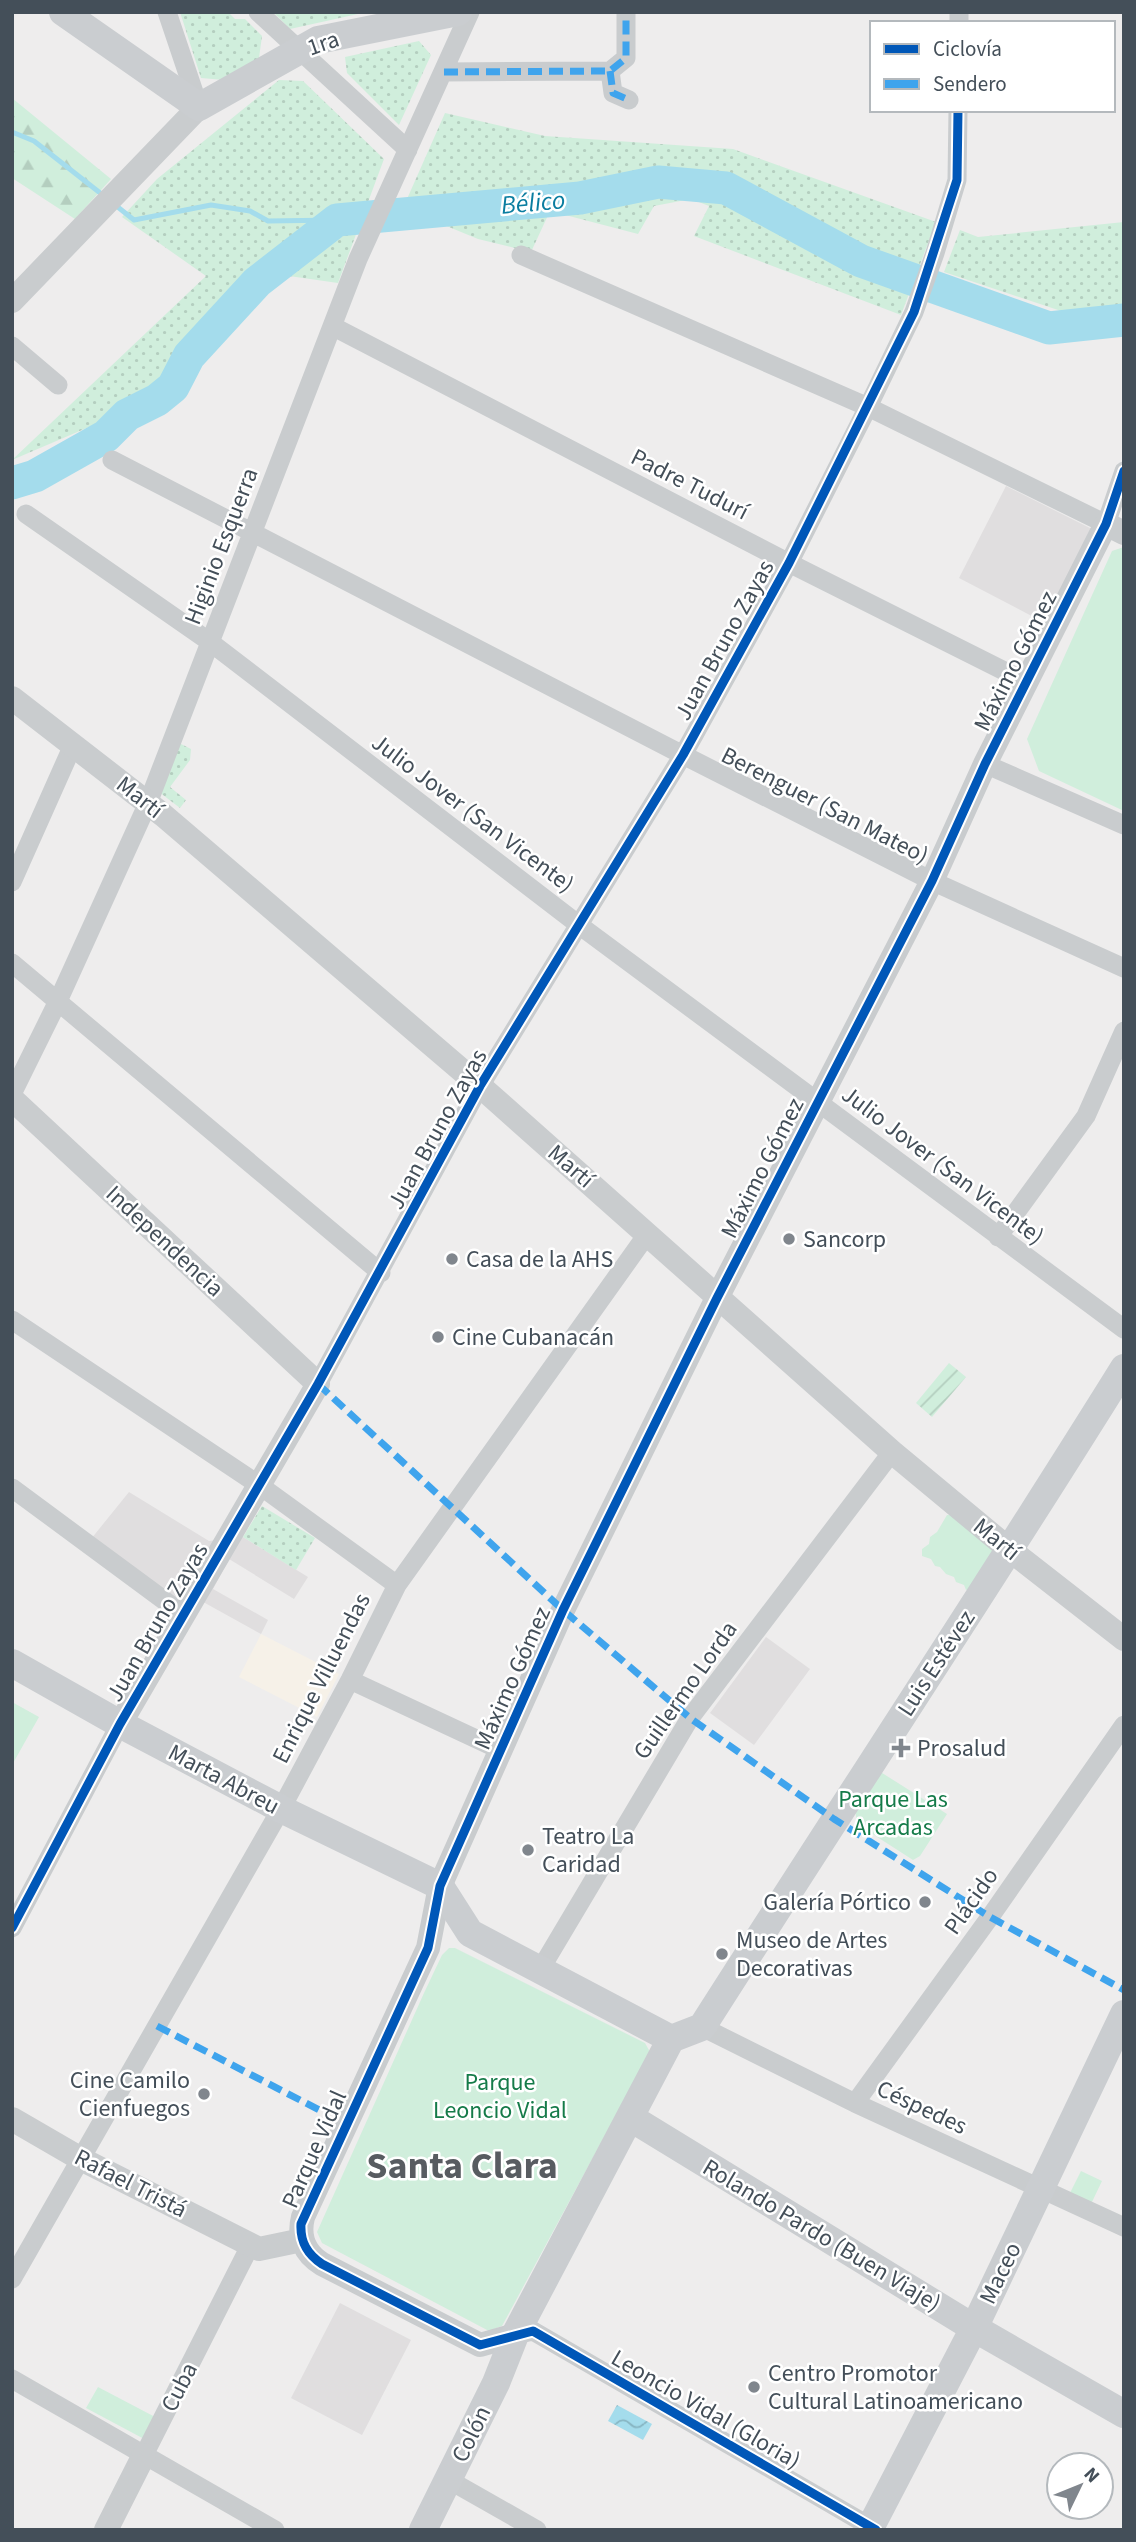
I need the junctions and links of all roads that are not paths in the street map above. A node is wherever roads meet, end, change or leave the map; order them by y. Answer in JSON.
{"nodes":[{"id":1,"x":63,"y":12,"type":"edge"},
{"id":2,"x":167,"y":12,"type":"edge"},
{"id":3,"x":258,"y":12,"type":"edge"},
{"id":4,"x":458,"y":12,"type":"edge"},
{"id":5,"x":470,"y":12,"type":"edge"},
{"id":6,"x":626,"y":12,"type":"edge"},
{"id":7,"x":300,"y":50,"type":"junction"},
{"id":8,"x":610,"y":71,"type":"junction"},
{"id":9,"x":444,"y":72,"type":"junction"},
{"id":10,"x":629,"y":100,"type":"dead end"},
{"id":11,"x":199,"y":107,"type":"junction"},
{"id":12,"x":958,"y":112,"type":"edge"},
{"id":13,"x":408,"y":150,"type":"junction"},
{"id":14,"x":521,"y":255,"type":"dead end"},
{"id":15,"x":12,"y":301,"type":"edge"},
{"id":16,"x":332,"y":326,"type":"junction"},
{"id":17,"x":12,"y":346,"type":"edge"},
{"id":18,"x":58,"y":385,"type":"dead end"},
{"id":19,"x":867,"y":407,"type":"junction"},
{"id":20,"x":112,"y":460,"type":"dead end"},
{"id":21,"x":1124,"y":471,"type":"edge"},
{"id":22,"x":26,"y":514,"type":"dead end"},
{"id":23,"x":1115,"y":529,"type":"edge"},
{"id":24,"x":253,"y":532,"type":"junction"},
{"id":25,"x":789,"y":563,"type":"junction"},
{"id":26,"x":210,"y":642,"type":"junction"},
{"id":27,"x":1026,"y":682,"type":"junction"},
{"id":28,"x":12,"y":698,"type":"edge"},
{"id":29,"x":73,"y":745,"type":"junction"},
{"id":30,"x":682,"y":755,"type":"junction"},
{"id":31,"x":985,"y":764,"type":"junction"},
{"id":32,"x":148,"y":803,"type":"junction"},
{"id":33,"x":1124,"y":825,"type":"edge"},
{"id":34,"x":932,"y":881,"type":"junction"},
{"id":35,"x":12,"y":882,"type":"edge"},
{"id":36,"x":579,"y":925,"type":"junction"},
{"id":37,"x":12,"y":963,"type":"edge"},
{"id":38,"x":1124,"y":968,"type":"edge"},
{"id":39,"x":58,"y":1001,"type":"junction"},
{"id":40,"x":1124,"y":1031,"type":"edge"},
{"id":41,"x":480,"y":1086,"type":"junction"},
{"id":42,"x":12,"y":1097,"type":"edge"},
{"id":43,"x":817,"y":1103,"type":"junction"},
{"id":44,"x":648,"y":1233,"type":"junction"},
{"id":45,"x":998,"y":1237,"type":"junction"},
{"id":46,"x":381,"y":1273,"type":"junction"},
{"id":47,"x":717,"y":1298,"type":"junction"},
{"id":48,"x":12,"y":1320,"type":"edge"},
{"id":49,"x":1124,"y":1329,"type":"edge"},
{"id":50,"x":1124,"y":1368,"type":"edge"},
{"id":51,"x":318,"y":1384,"type":"junction"},
{"id":52,"x":892,"y":1452,"type":"junction"},
{"id":53,"x":259,"y":1485,"type":"junction"},
{"id":54,"x":12,"y":1488,"type":"edge"},
{"id":55,"x":1010,"y":1550,"type":"junction"},
{"id":56,"x":397,"y":1585,"type":"junction"},
{"id":57,"x":184,"y":1615,"type":"junction"},
{"id":58,"x":1124,"y":1639,"type":"edge"},
{"id":59,"x":12,"y":1663,"type":"edge"},
{"id":60,"x":350,"y":1680,"type":"junction"},
{"id":61,"x":120,"y":1724,"type":"junction"},
{"id":62,"x":1124,"y":1725,"type":"edge"},
{"id":63,"x":500,"y":1750,"type":"junction"},
{"id":64,"x":281,"y":1809,"type":"junction"},
{"id":65,"x":440,"y":1886,"type":"junction"},
{"id":66,"x":12,"y":1927,"type":"edge"},
{"id":67,"x":470,"y":1933,"type":"junction"},
{"id":68,"x":428,"y":1948,"type":"junction"},
{"id":69,"x":540,"y":1970,"type":"junction"},
{"id":70,"x":1124,"y":2014,"type":"edge"},
{"id":71,"x":702,"y":2027,"type":"junction"},
{"id":72,"x":671,"y":2039,"type":"junction"},
{"id":73,"x":855,"y":2103,"type":"junction"},
{"id":74,"x":631,"y":2118,"type":"junction"},
{"id":75,"x":12,"y":2119,"type":"edge"},
{"id":76,"x":81,"y":2159,"type":"junction"},
{"id":77,"x":1041,"y":2188,"type":"junction"},
{"id":78,"x":1124,"y":2227,"type":"edge"},
{"id":79,"x":302,"y":2240,"type":"junction"},
{"id":80,"x":251,"y":2244,"type":"junction"},
{"id":81,"x":12,"y":2278,"type":"edge"},
{"id":82,"x":974,"y":2328,"type":"junction"},
{"id":83,"x":515,"y":2336,"type":"junction"},
{"id":84,"x":12,"y":2379,"type":"edge"},
{"id":85,"x":1124,"y":2414,"type":"edge"},
{"id":86,"x":144,"y":2455,"type":"junction"},
{"id":87,"x":449,"y":2480,"type":"junction"},
{"id":88,"x":872,"y":2529,"type":"edge"},
{"id":89,"x":106,"y":2530,"type":"edge"},
{"id":90,"x":275,"y":2530,"type":"edge"},
{"id":91,"x":423,"y":2530,"type":"edge"},
{"id":92,"x":537,"y":2530,"type":"edge"}],
"edges":[{"from":1,"to":11,"type":"main road"},
{"from":2,"to":11,"type":"street"},
{"from":3,"to":7,"type":"street"},
{"from":4,"to":7,"type":"main road","name":"1ra"},
{"from":5,"to":9,"type":"street","name":"Higinio Esquerra"},
{"from":6,"to":8,"type":"street"},
{"from":7,"to":11,"type":"main road","name":"1ra"},
{"from":7,"to":13,"type":"street"},
{"from":8,"to":9,"type":"street"},
{"from":8,"to":10,"type":"street"},
{"from":9,"to":13,"type":"street","name":"Higinio Esquerra"},
{"from":11,"to":15,"type":"street"},
{"from":12,"to":19,"type":"street","name":"Juan Bruno Zayas"},
{"from":13,"to":16,"type":"street","name":"Higinio Esquerra"},
{"from":14,"to":19,"type":"street"},
{"from":16,"to":24,"type":"street","name":"Higinio Esquerra"},
{"from":16,"to":25,"type":"street","name":"Padre Tudurí"},
{"from":17,"to":18,"type":"street"},
{"from":19,"to":23,"type":"street"},
{"from":19,"to":25,"type":"street","name":"Juan Bruno Zayas"},
{"from":20,"to":24,"type":"street","name":"Berenguer (San Mateo)"},
{"from":21,"to":23,"type":"street","name":"Máximo Gómez"},
{"from":22,"to":26,"type":"street","name":"Julio Jover (San Vicente)"},
{"from":23,"to":27,"type":"street","name":"Máximo Gómez"},
{"from":24,"to":26,"type":"street","name":"Higinio Esquerra"},
{"from":24,"to":30,"type":"street","name":"Berenguer (San Mateo)"},
{"from":25,"to":27,"type":"street","name":"Padre Tudurí"},
{"from":25,"to":30,"type":"street","name":"Juan Bruno Zayas"},
{"from":26,"to":32,"type":"street","name":"Higinio Esquerra"},
{"from":26,"to":36,"type":"street","name":"Julio Jover (San Vicente)"},
{"from":27,"to":31,"type":"street","name":"Máximo Gómez"},
{"from":28,"to":29,"type":"street","name":"Martí"},
{"from":29,"to":32,"type":"street","name":"Martí"},
{"from":29,"to":35,"type":"street"},
{"from":30,"to":34,"type":"street","name":"Berenguer (San Mateo)"},
{"from":30,"to":36,"type":"street","name":"Juan Bruno Zayas"},
{"from":31,"to":33,"type":"street"},
{"from":31,"to":34,"type":"street","name":"Máximo Gómez"},
{"from":32,"to":39,"type":"street","name":"Higinio Esquerra"},
{"from":32,"to":41,"type":"street","name":"Martí"},
{"from":34,"to":38,"type":"street","name":"Berenguer (San Mateo)"},
{"from":34,"to":43,"type":"street","name":"Máximo Gómez"},
{"from":36,"to":41,"type":"street","name":"Juan Bruno Zayas"},
{"from":36,"to":43,"type":"street","name":"Julio Jover (San Vicente)"},
{"from":37,"to":39,"type":"street"},
{"from":39,"to":42,"type":"street","name":"Higinio Esquerra"},
{"from":39,"to":46,"type":"street"},
{"from":40,"to":45,"type":"street"},
{"from":41,"to":44,"type":"street","name":"Martí"},
{"from":41,"to":46,"type":"street","name":"Juan Bruno Zayas"},
{"from":42,"to":51,"type":"street","name":"Independencia"},
{"from":43,"to":45,"type":"street","name":"Julio Jover (San Vicente)"},
{"from":43,"to":47,"type":"street","name":"Máximo Gómez"},
{"from":44,"to":47,"type":"street","name":"Martí"},
{"from":44,"to":56,"type":"street","name":"Enrique Villuendas"},
{"from":45,"to":49,"type":"street","name":"Julio Jover (San Vicente)"},
{"from":46,"to":51,"type":"street","name":"Juan Bruno Zayas"},
{"from":47,"to":52,"type":"street","name":"Martí"},
{"from":47,"to":63,"type":"street","name":"Máximo Gómez"},
{"from":48,"to":53,"type":"street"},
{"from":50,"to":55,"type":"main road","name":"Luis Estévez"},
{"from":51,"to":53,"type":"street","name":"Juan Bruno Zayas"},
{"from":52,"to":55,"type":"street","name":"Martí"},
{"from":52,"to":69,"type":"street","name":"Guillermo Lorda"},
{"from":53,"to":56,"type":"street"},
{"from":53,"to":57,"type":"street","name":"Juan Bruno Zayas"},
{"from":54,"to":57,"type":"street"},
{"from":55,"to":58,"type":"street","name":"Martí"},
{"from":55,"to":71,"type":"main road","name":"Luis Estévez"},
{"from":56,"to":60,"type":"street","name":"Enrique Villuendas"},
{"from":57,"to":61,"type":"street","name":"Juan Bruno Zayas"},
{"from":59,"to":61,"type":"main road","name":"Marta Abreu"},
{"from":60,"to":63,"type":"street"},
{"from":60,"to":64,"type":"street","name":"Enrique Villuendas"},
{"from":61,"to":64,"type":"main road","name":"Marta Abreu"},
{"from":61,"to":66,"type":"street","name":"Juan Bruno Zayas"},
{"from":62,"to":73,"type":"street","name":"Plácido"},
{"from":63,"to":65,"type":"street","name":"Máximo Gómez"},
{"from":64,"to":65,"type":"main road","name":"Marta Abreu"},
{"from":64,"to":76,"type":"street","name":"Enrique Villuendas"},
{"from":65,"to":67,"type":"main road"},
{"from":65,"to":68,"type":"street","name":"Parque Vidal"},
{"from":67,"to":68,"type":"street"},
{"from":67,"to":69,"type":"main road"},
{"from":68,"to":79,"type":"street","name":"Parque Vidal"},
{"from":69,"to":72,"type":"main road"},
{"from":70,"to":77,"type":"main road","name":"Maceo"},
{"from":71,"to":72,"type":"main road"},
{"from":71,"to":73,"type":"street","name":"Céspedes"},
{"from":72,"to":74,"type":"main road"},
{"from":73,"to":77,"type":"street","name":"Céspedes"},
{"from":74,"to":82,"type":"main road","name":"Rolando Pardo (Buen Viaje)"},
{"from":74,"to":83,"type":"main road"},
{"from":75,"to":76,"type":"street","name":"Rafael Tristá"},
{"from":76,"to":80,"type":"street","name":"Rafael Tristá"},
{"from":76,"to":81,"type":"street","name":"Enrique Villuendas"},
{"from":77,"to":78,"type":"street","name":"Céspedes"},
{"from":77,"to":82,"type":"main road","name":"Maceo"},
{"from":79,"to":80,"type":"street","name":"Parque Vidal"},
{"from":79,"to":83,"type":"street","name":"Parque Vidal"},
{"from":80,"to":86,"type":"street","name":"Cuba"},
{"from":82,"to":85,"type":"main road","name":"Rolando Pardo (Buen Viaje)"},
{"from":82,"to":88,"type":"main road","name":"Maceo"},
{"from":83,"to":87,"type":"main road","name":"Colón"},
{"from":83,"to":88,"type":"street","name":"Leoncio Vidal (Gloria)"},
{"from":84,"to":86,"type":"street"},
{"from":86,"to":89,"type":"street","name":"Cuba"},
{"from":86,"to":90,"type":"street"},
{"from":87,"to":91,"type":"main road","name":"Colón"},
{"from":87,"to":92,"type":"street"}]}
